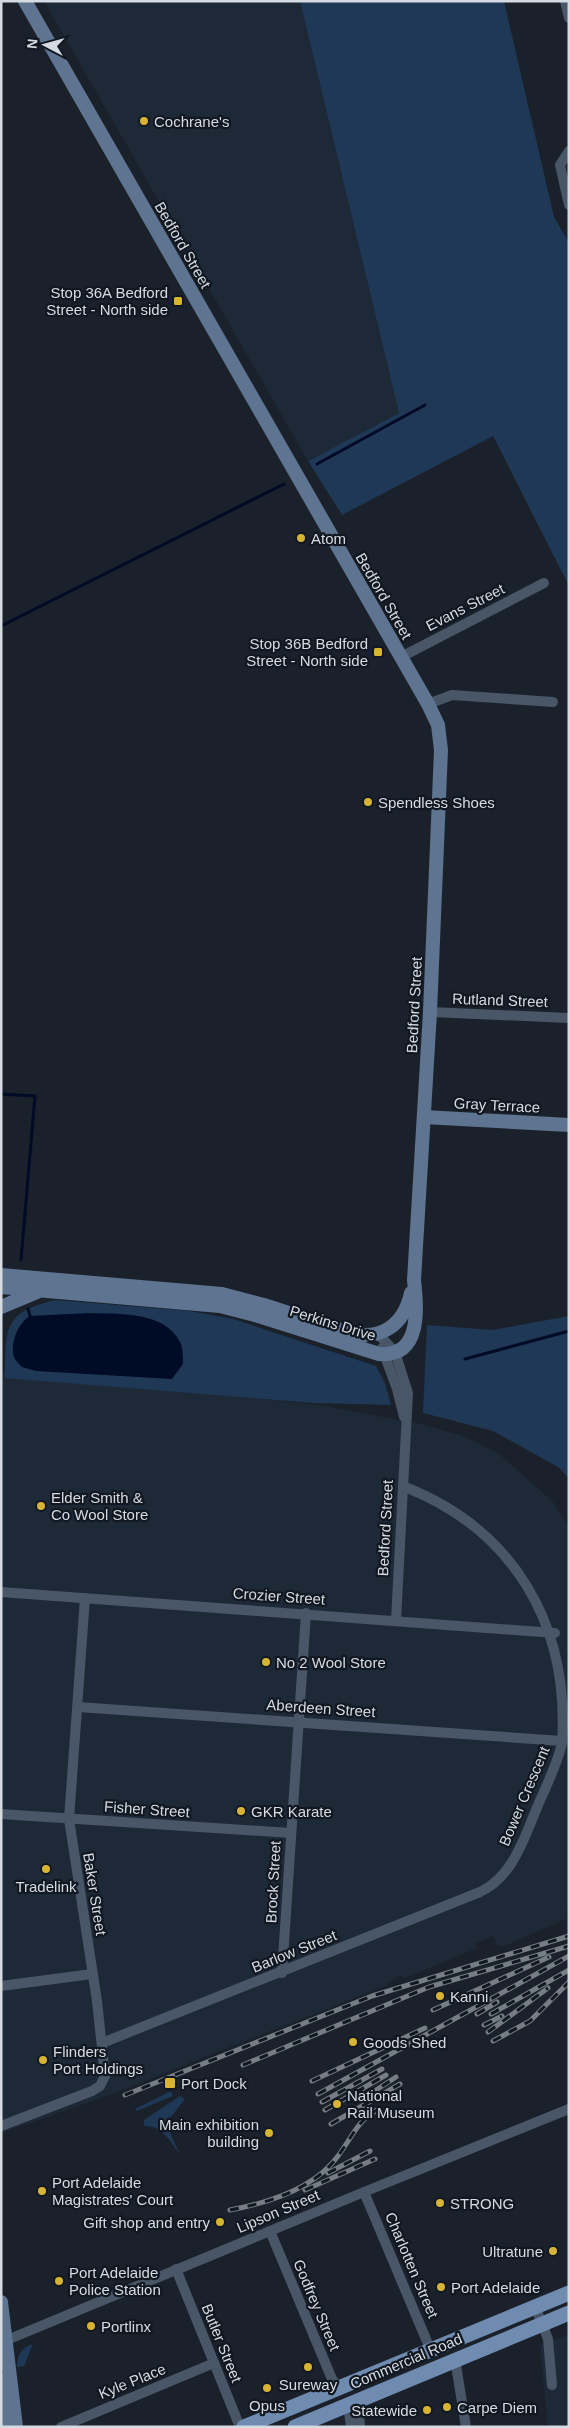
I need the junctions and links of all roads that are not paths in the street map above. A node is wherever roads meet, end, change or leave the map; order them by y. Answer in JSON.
{"nodes":[{"id":1,"x":24,"y":1,"type":"edge"},
{"id":2,"x":565,"y":1,"type":"edge"},
{"id":3,"x":569,"y":18,"type":"edge"},
{"id":4,"x":565,"y":155,"type":"edge"},
{"id":5,"x":569,"y":205,"type":"edge"},
{"id":6,"x":544,"y":583,"type":"dead end"},
{"id":7,"x":401,"y":658,"type":"junction"},
{"id":8,"x":553,"y":702,"type":"dead end"},
{"id":9,"x":428,"y":704,"type":"junction"},
{"id":10,"x":430,"y":1012,"type":"junction"},
{"id":11,"x":569,"y":1018,"type":"edge"},
{"id":12,"x":424,"y":1117,"type":"junction"},
{"id":13,"x":569,"y":1125,"type":"edge"},
{"id":14,"x":1,"y":1275,"type":"edge"},
{"id":15,"x":414,"y":1280,"type":"junction"},
{"id":16,"x":1,"y":1287,"type":"edge"},
{"id":17,"x":45,"y":1290,"type":"junction"},
{"id":18,"x":1,"y":1307,"type":"edge"},
{"id":19,"x":378,"y":1334,"type":"junction"},
{"id":20,"x":390,"y":1353,"type":"junction"},
{"id":21,"x":405,"y":1487,"type":"junction"},
{"id":22,"x":1,"y":1592,"type":"edge"},
{"id":23,"x":85,"y":1598,"type":"junction"},
{"id":24,"x":306,"y":1613,"type":"junction"},
{"id":25,"x":396,"y":1620,"type":"junction"},
{"id":26,"x":555,"y":1633,"type":"junction"},
{"id":27,"x":78,"y":1707,"type":"junction"},
{"id":28,"x":299,"y":1722,"type":"junction"},
{"id":29,"x":562,"y":1741,"type":"junction"},
{"id":30,"x":1,"y":1814,"type":"edge"},
{"id":31,"x":69,"y":1819,"type":"junction"},
{"id":32,"x":290,"y":1833,"type":"junction"},
{"id":33,"x":494,"y":1883,"type":"joint"},
{"id":34,"x":282,"y":1972,"type":"junction"},
{"id":35,"x":92,"y":1974,"type":"junction"},
{"id":36,"x":1,"y":1986,"type":"edge"},
{"id":37,"x":102,"y":2043,"type":"junction"},
{"id":38,"x":569,"y":2109,"type":"edge"},
{"id":39,"x":1,"y":2126,"type":"edge"},
{"id":40,"x":364,"y":2192,"type":"junction"},
{"id":41,"x":270,"y":2231,"type":"junction"},
{"id":42,"x":176,"y":2269,"type":"junction"},
{"id":43,"x":569,"y":2294,"type":"edge"},
{"id":44,"x":1,"y":2302,"type":"edge"},
{"id":45,"x":535,"y":2306,"type":"junction"},
{"id":46,"x":569,"y":2313,"type":"edge"},
{"id":47,"x":542,"y":2323,"type":"junction"},
{"id":48,"x":477,"y":2332,"type":"junction"},
{"id":49,"x":4,"y":2342,"type":"edge"},
{"id":50,"x":485,"y":2346,"type":"junction"},
{"id":51,"x":430,"y":2351,"type":"junction"},
{"id":52,"x":455,"y":2359,"type":"junction"},
{"id":53,"x":214,"y":2363,"type":"junction"},
{"id":54,"x":1,"y":2381,"type":"edge"},
{"id":55,"x":552,"y":2385,"type":"dead end"},
{"id":56,"x":340,"y":2389,"type":"junction"},
{"id":57,"x":348,"y":2404,"type":"junction"},
{"id":58,"x":465,"y":2426,"type":"edge"},
{"id":59,"x":6,"y":2427,"type":"edge"},
{"id":60,"x":16,"y":2427,"type":"edge"},
{"id":61,"x":61,"y":2427,"type":"edge"},
{"id":62,"x":242,"y":2427,"type":"edge"},
{"id":63,"x":295,"y":2427,"type":"edge"},
{"id":64,"x":351,"y":2427,"type":"edge"},
{"id":65,"x":360,"y":2427,"type":"edge"}],
"edges":[{"from":1,"to":7,"type":"street","name":"Bedford Street"},
{"from":2,"to":3,"type":"street"},
{"from":4,"to":5,"type":"street"},
{"from":6,"to":7,"type":"street","name":"Evans Street"},
{"from":7,"to":9,"type":"street","name":"Bedford Street"},
{"from":8,"to":9,"type":"street"},
{"from":9,"to":10,"type":"street","name":"Bedford Street"},
{"from":10,"to":11,"type":"street","name":"Rutland Street"},
{"from":10,"to":12,"type":"street","name":"Bedford Street"},
{"from":12,"to":13,"type":"street","name":"Gray Terrace"},
{"from":12,"to":15,"type":"street","name":"Bedford Street"},
{"from":14,"to":19,"type":"street","name":"Perkins Drive"},
{"from":15,"to":19,"type":"street","name":"Perkins Drive"},
{"from":15,"to":20,"type":"street"},
{"from":16,"to":17,"type":"street","name":"Perkins Drive"},
{"from":17,"to":18,"type":"street"},
{"from":17,"to":20,"type":"street","name":"Perkins Drive"},
{"from":19,"to":20,"type":"street","name":"Bedford Street"},
{"from":20,"to":21,"type":"street","name":"Bedford Street"},
{"from":21,"to":25,"type":"street","name":"Bedford Street"},
{"from":21,"to":26,"type":"street","name":"Bower Crescent"},
{"from":22,"to":23,"type":"street","name":"Crozier Street"},
{"from":23,"to":24,"type":"street","name":"Crozier Street"},
{"from":23,"to":27,"type":"street","name":"Baker Street"},
{"from":24,"to":25,"type":"street","name":"Crozier Street"},
{"from":24,"to":28,"type":"street","name":"Brock Street"},
{"from":25,"to":26,"type":"street","name":"Crozier Street"},
{"from":26,"to":29,"type":"street","name":"Bower Crescent"},
{"from":27,"to":28,"type":"street","name":"Aberdeen Street"},
{"from":27,"to":31,"type":"street","name":"Baker Street"},
{"from":28,"to":29,"type":"street","name":"Aberdeen Street"},
{"from":28,"to":32,"type":"street","name":"Brock Street"},
{"from":29,"to":33,"type":"street","name":"Bower Crescent"},
{"from":30,"to":31,"type":"street","name":"Fisher Street"},
{"from":31,"to":32,"type":"street","name":"Fisher Street"},
{"from":31,"to":35,"type":"street","name":"Baker Street"},
{"from":32,"to":34,"type":"street","name":"Brock Street"},
{"from":33,"to":34,"type":"street","name":"Barlow Street"},
{"from":34,"to":37,"type":"street","name":"Barlow Street"},
{"from":35,"to":36,"type":"street"},
{"from":35,"to":37,"type":"street","name":"Baker Street"},
{"from":37,"to":39,"type":"street","name":"Baker Street"},
{"from":38,"to":40,"type":"street","name":"Lipson Street"},
{"from":40,"to":41,"type":"street","name":"Lipson Street"},
{"from":40,"to":51,"type":"street","name":"Charlotten Street"},
{"from":41,"to":42,"type":"street","name":"Lipson Street"},
{"from":41,"to":56,"type":"street","name":"Godfrey Street"},
{"from":42,"to":49,"type":"street","name":"Lipson Street"},
{"from":42,"to":53,"type":"street","name":"Butler Street"},
{"from":43,"to":45,"type":"main road","name":"Commercial Road"},
{"from":44,"to":49,"type":"street"},
{"from":45,"to":47,"type":"street"},
{"from":45,"to":48,"type":"main road","name":"Commercial Road"},
{"from":46,"to":47,"type":"main road","name":"Commercial Road"},
{"from":47,"to":50,"type":"main road","name":"Commercial Road"},
{"from":47,"to":55,"type":"street"},
{"from":48,"to":50,"type":"main road"},
{"from":48,"to":51,"type":"main road","name":"Commercial Road"},
{"from":49,"to":60,"type":"street"},
{"from":50,"to":52,"type":"main road","name":"Commercial Road"},
{"from":51,"to":56,"type":"main road","name":"Commercial Road"},
{"from":52,"to":57,"type":"main road","name":"Commercial Road"},
{"from":52,"to":58,"type":"street"},
{"from":53,"to":61,"type":"street","name":"Kyle Place"},
{"from":53,"to":62,"type":"street","name":"Butler Street"},
{"from":54,"to":59,"type":"street"},
{"from":56,"to":57,"type":"main road"},
{"from":56,"to":62,"type":"main road","name":"Commercial Road"},
{"from":57,"to":63,"type":"main road","name":"Commercial Road"},
{"from":57,"to":64,"type":"street"},
{"from":57,"to":65,"type":"street"}]}
